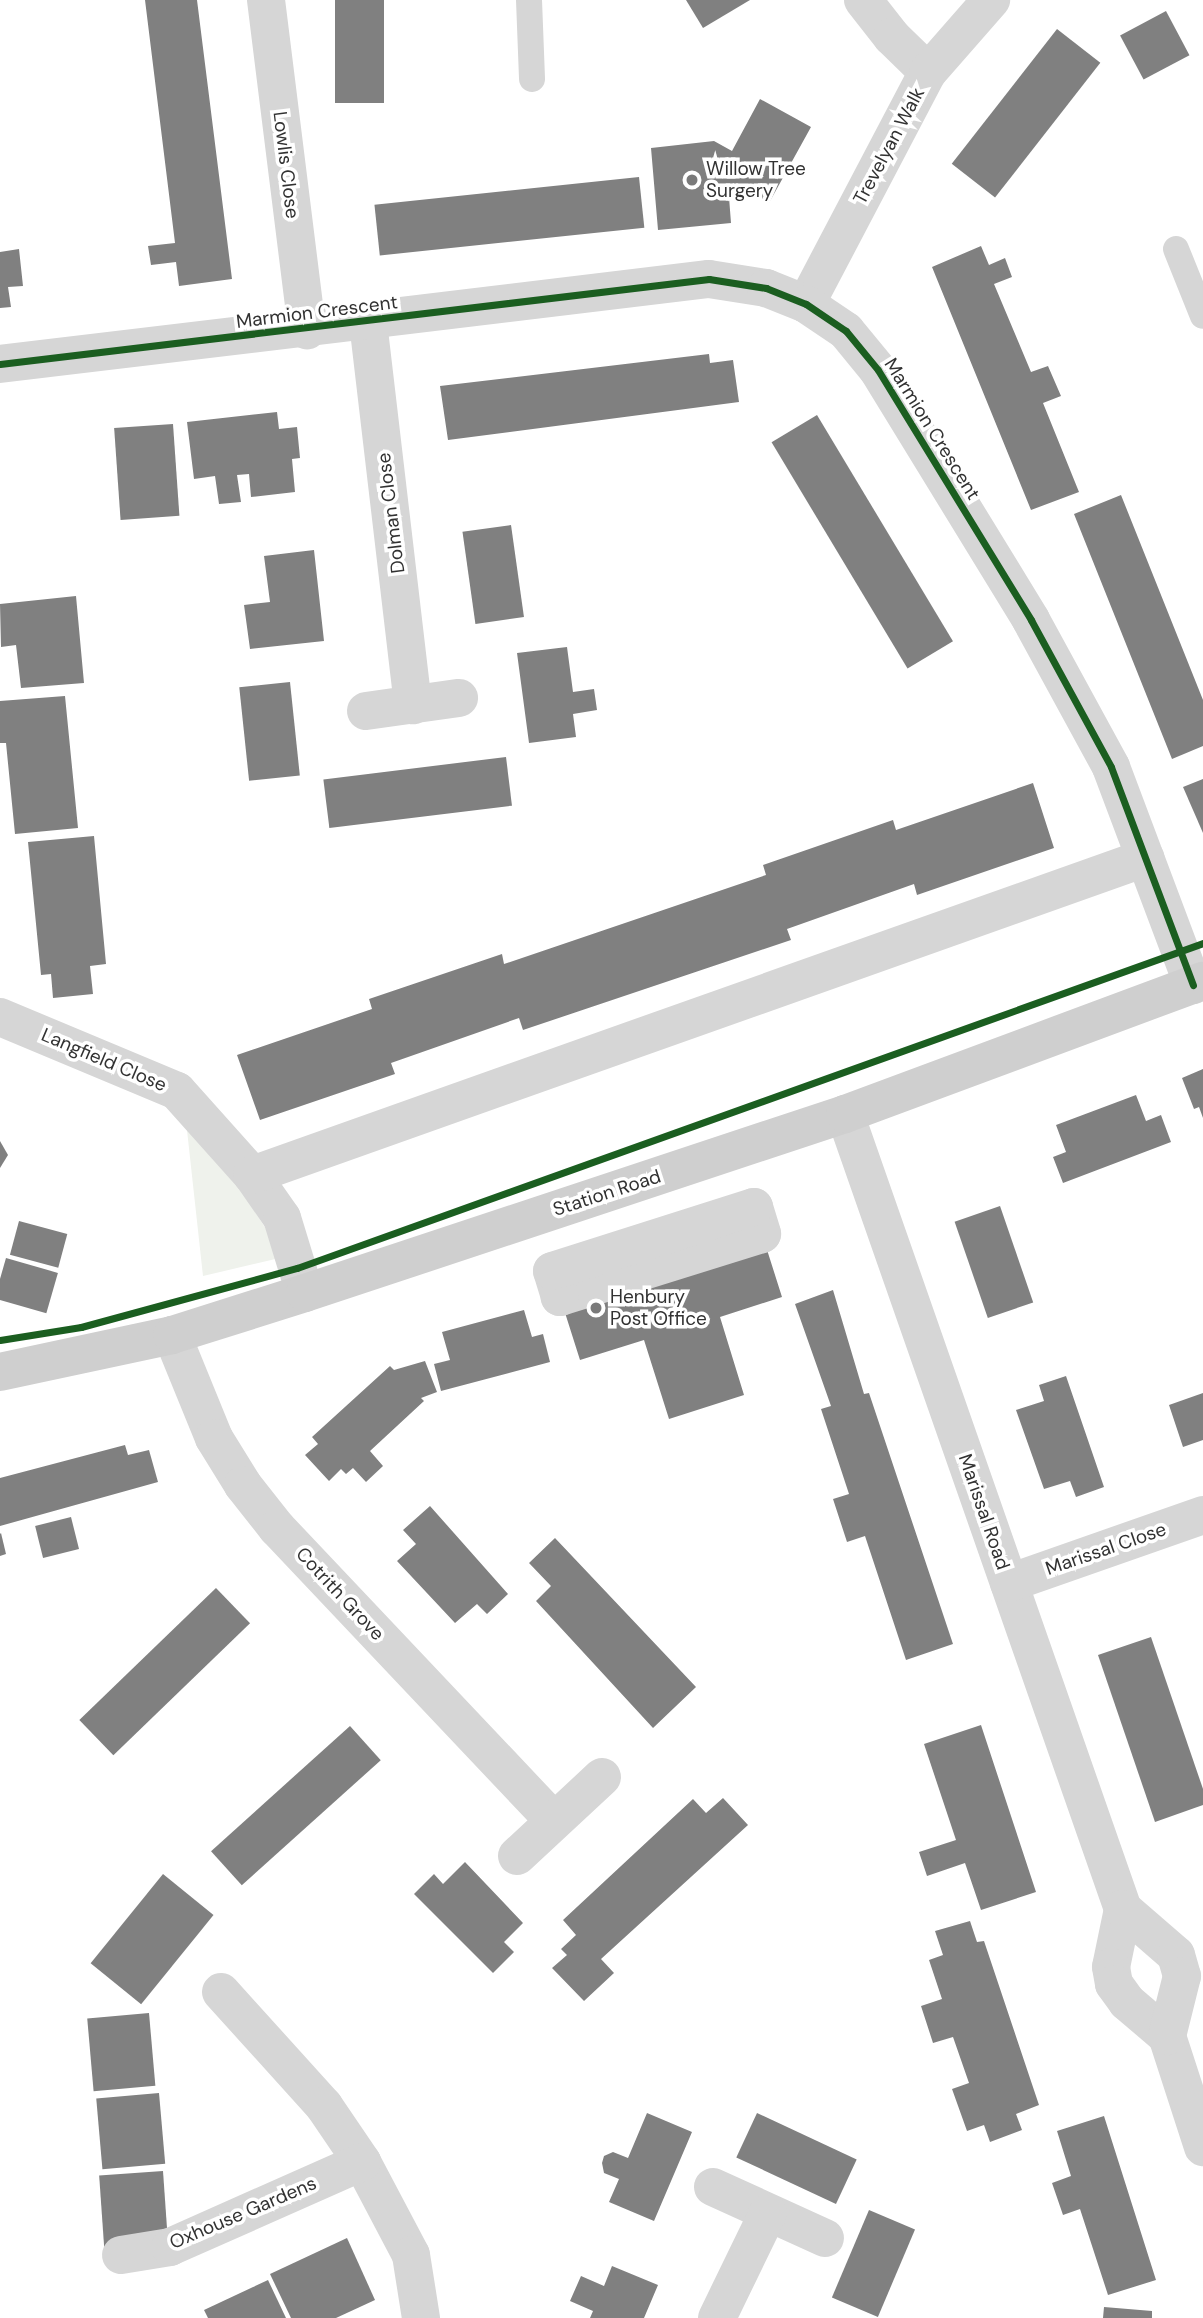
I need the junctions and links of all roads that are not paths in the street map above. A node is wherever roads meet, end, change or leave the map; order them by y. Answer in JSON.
{"nodes":[{"id":1,"x":266,"y":0,"type":"edge"},
{"id":2,"x":529,"y":0,"type":"edge"},
{"id":3,"x":863,"y":0,"type":"edge"},
{"id":4,"x":991,"y":0,"type":"edge"},
{"id":5,"x":928,"y":72,"type":"junction"},
{"id":6,"x":533,"y":79,"type":"dead end"},
{"id":7,"x":1176,"y":249,"type":"dead end"},
{"id":8,"x":806,"y":304,"type":"junction"},
{"id":9,"x":1203,"y":316,"type":"edge"},
{"id":10,"x":368,"y":322,"type":"junction"},
{"id":11,"x":307,"y":330,"type":"junction"},
{"id":12,"x":0,"y":365,"type":"edge"},
{"id":13,"x":459,"y":698,"type":"dead end"},
{"id":14,"x":413,"y":705,"type":"junction"},
{"id":15,"x":366,"y":711,"type":"dead end"},
{"id":16,"x":1145,"y":858,"type":"junction"},
{"id":17,"x":1198,"y":983,"type":"edge"},
{"id":18,"x":0,"y":1017,"type":"edge"},
{"id":19,"x":845,"y":1114,"type":"junction"},
{"id":20,"x":252,"y":1175,"type":"junction"},
{"id":21,"x":305,"y":1293,"type":"junction"},
{"id":22,"x":172,"y":1335,"type":"junction"},
{"id":23,"x":0,"y":1372,"type":"edge"},
{"id":24,"x":1203,"y":1515,"type":"edge"},
{"id":25,"x":1009,"y":1583,"type":"junction"},
{"id":26,"x":602,"y":1777,"type":"dead end"},
{"id":27,"x":554,"y":1821,"type":"junction"},
{"id":28,"x":517,"y":1856,"type":"dead end"},
{"id":29,"x":1123,"y":1909,"type":"junction"},
{"id":30,"x":221,"y":1992,"type":"dead end"},
{"id":31,"x":1167,"y":2036,"type":"junction"},
{"id":32,"x":1203,"y":2147,"type":"edge"},
{"id":33,"x":362,"y":2162,"type":"junction"},
{"id":34,"x":713,"y":2187,"type":"dead end"},
{"id":35,"x":768,"y":2213,"type":"junction"},
{"id":36,"x":825,"y":2238,"type":"dead end"},
{"id":37,"x":121,"y":2255,"type":"dead end"},
{"id":38,"x":421,"y":2318,"type":"edge"},
{"id":39,"x":717,"y":2318,"type":"edge"}],
"edges":[{"from":1,"to":11,"type":"street","name":"Lowlis Close"},
{"from":2,"to":6,"type":"lane"},
{"from":3,"to":5,"type":"street"},
{"from":4,"to":5,"type":"street","name":"Trevelyan Walk"},
{"from":5,"to":8,"type":"street","name":"Trevelyan Walk"},
{"from":7,"to":9,"type":"lane"},
{"from":8,"to":10,"type":"street","name":"Marmion Crescent"},
{"from":8,"to":16,"type":"street","name":"Marmion Crescent"},
{"from":10,"to":11,"type":"street","name":"Marmion Crescent"},
{"from":10,"to":14,"type":"street","name":"Dolman Close"},
{"from":11,"to":12,"type":"street","name":"Marmion Crescent"},
{"from":13,"to":14,"type":"street"},
{"from":14,"to":15,"type":"street"},
{"from":16,"to":17,"type":"street","name":"Marmion Crescent"},
{"from":16,"to":20,"type":"street"},
{"from":17,"to":19,"type":"main road","name":"Station Road"},
{"from":18,"to":20,"type":"street","name":"Langfield Close"},
{"from":19,"to":21,"type":"main road","name":"Station Road"},
{"from":19,"to":25,"type":"street","name":"Marissal Road"},
{"from":20,"to":21,"type":"street","name":"Langfield Close"},
{"from":21,"to":22,"type":"main road","name":"Station Road"},
{"from":22,"to":23,"type":"main road","name":"Station Road"},
{"from":22,"to":27,"type":"street","name":"Cotrith Grove"},
{"from":24,"to":25,"type":"street","name":"Marissal Close"},
{"from":25,"to":29,"type":"street","name":"Marissal Road"},
{"from":26,"to":27,"type":"street"},
{"from":27,"to":28,"type":"street"},
{"from":29,"to":31,"type":"street"},
{"from":29,"to":31,"type":"street","name":"Marissal Road"},
{"from":30,"to":33,"type":"street"},
{"from":31,"to":32,"type":"street"},
{"from":33,"to":37,"type":"street","name":"Oxhouse Gardens"},
{"from":33,"to":38,"type":"street"},
{"from":34,"to":35,"type":"street"},
{"from":35,"to":36,"type":"street"},
{"from":35,"to":39,"type":"street"}]}
